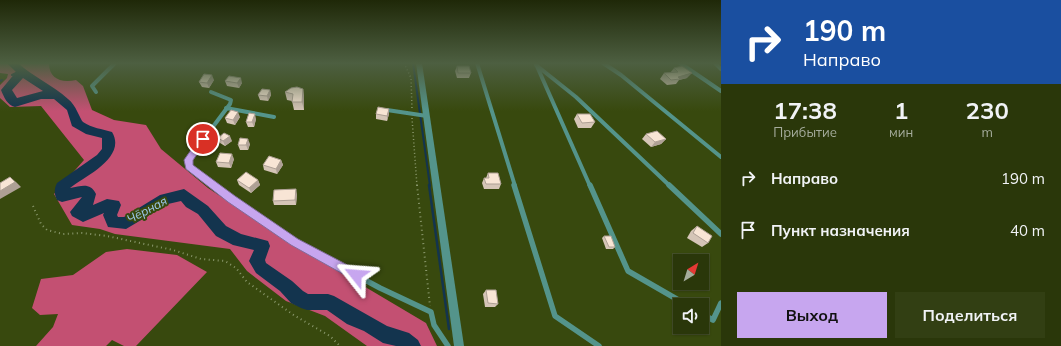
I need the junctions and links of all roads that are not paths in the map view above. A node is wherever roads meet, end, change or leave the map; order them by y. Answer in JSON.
{"nodes":[{"id":1,"x":97,"y":79,"type":"edge"},
{"id":2,"x":421,"y":79,"type":"edge"},
{"id":3,"x":482,"y":79,"type":"edge"},
{"id":4,"x":541,"y":79,"type":"edge"},
{"id":5,"x":553,"y":79,"type":"edge"},
{"id":6,"x":626,"y":79,"type":"edge"},
{"id":7,"x":704,"y":79,"type":"edge"},
{"id":8,"x":721,"y":91,"type":"edge"},
{"id":9,"x":96,"y":92,"type":"dead end"},
{"id":10,"x":211,"y":92,"type":"dead end"},
{"id":11,"x":226,"y":108,"type":"junction"},
{"id":12,"x":387,"y":110,"type":"edge"},
{"id":13,"x":427,"y":116,"type":"junction"},
{"id":14,"x":274,"y":117,"type":"dead end"},
{"id":15,"x":721,"y":157,"type":"edge"},
{"id":16,"x":721,"y":234,"type":"edge"},
{"id":17,"x":675,"y":298,"type":"edge"},
{"id":18,"x":721,"y":303,"type":"edge"},
{"id":19,"x":709,"y":318,"type":"edge"},
{"id":20,"x":448,"y":346,"type":"edge"},
{"id":21,"x":459,"y":346,"type":"edge"},
{"id":22,"x":599,"y":346,"type":"edge"}],
"edges":[{"from":1,"to":9,"type":"lane"},
{"from":2,"to":13,"type":"street"},
{"from":3,"to":22,"type":"lane"},
{"from":4,"to":17,"type":"lane"},
{"from":5,"to":16,"type":"lane"},
{"from":6,"to":15,"type":"lane"},
{"from":7,"to":8,"type":"lane"},
{"from":10,"to":11,"type":"lane"},
{"from":11,"to":14,"type":"lane"},
{"from":11,"to":20,"type":"lane"},
{"from":12,"to":13,"type":"lane"},
{"from":13,"to":21,"type":"street"},
{"from":18,"to":19,"type":"lane"}]}
